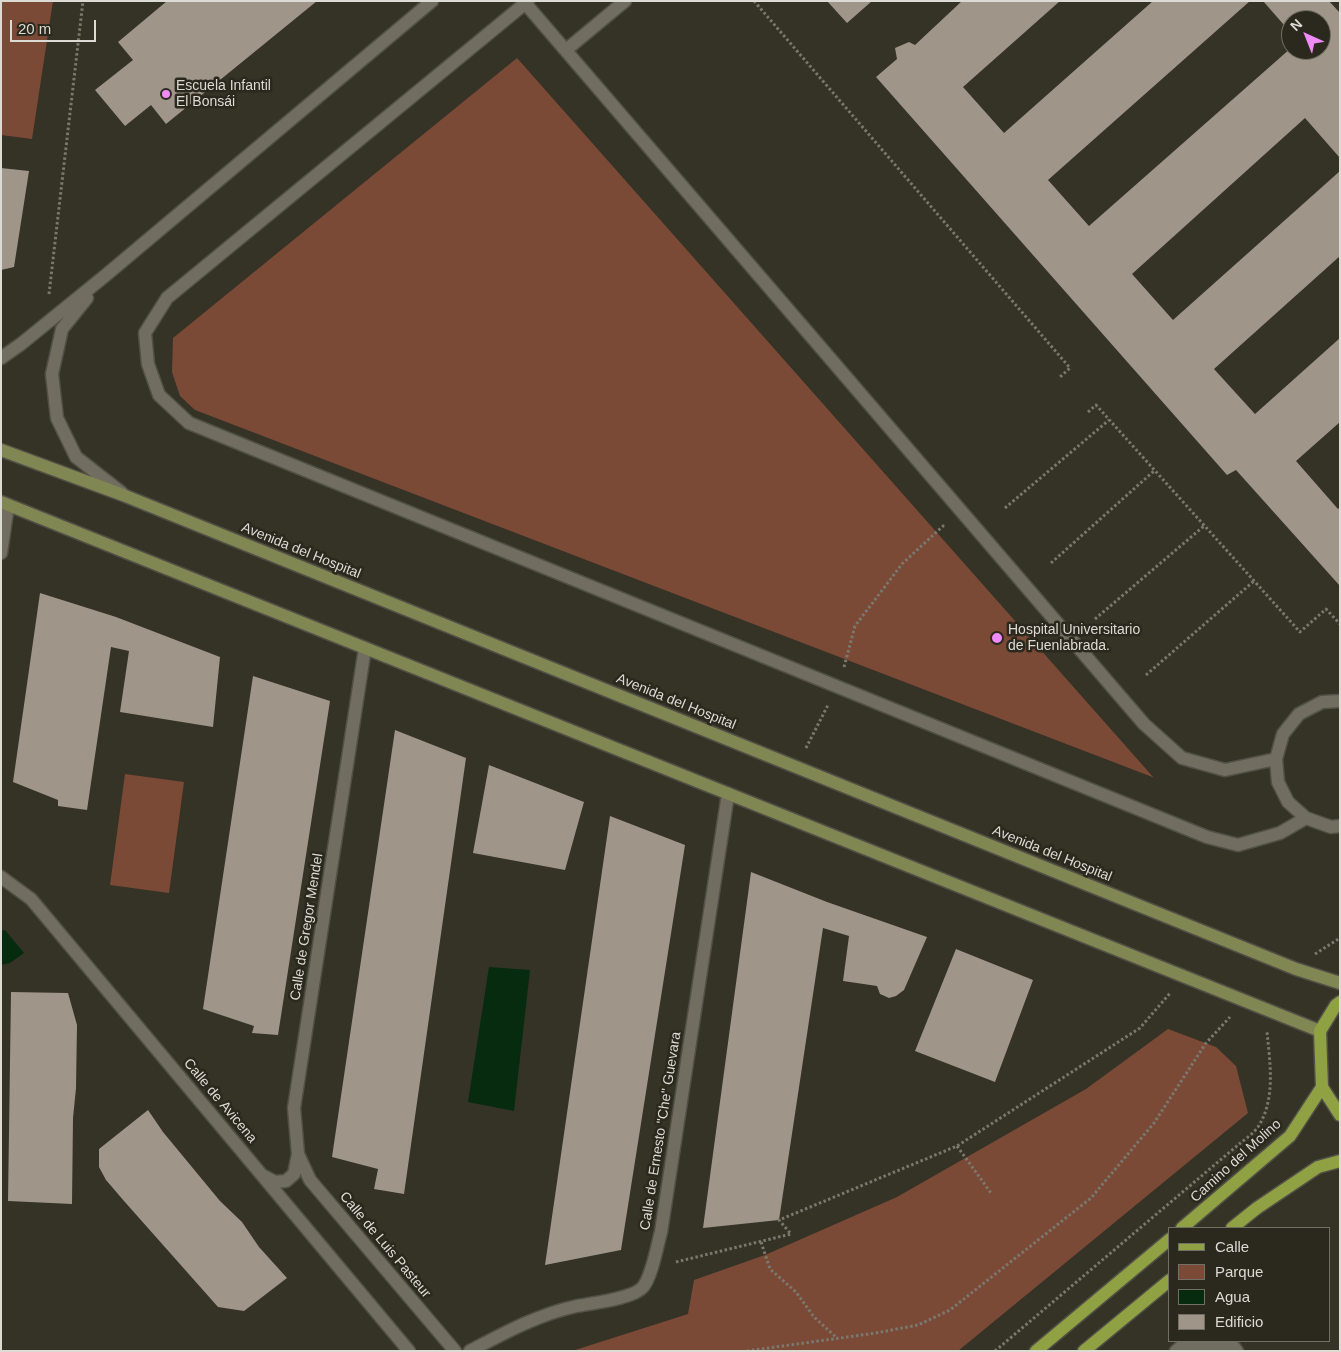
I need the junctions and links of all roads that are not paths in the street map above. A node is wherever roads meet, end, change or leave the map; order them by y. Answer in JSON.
{"nodes":[{"id":1,"x":432,"y":1,"type":"edge"},
{"id":2,"x":625,"y":1,"type":"edge"},
{"id":3,"x":526,"y":2,"type":"edge"},
{"id":4,"x":566,"y":50,"type":"junction"},
{"id":5,"x":106,"y":275,"type":"junction"},
{"id":6,"x":1,"y":358,"type":"edge"},
{"id":7,"x":1,"y":450,"type":"edge"},
{"id":8,"x":124,"y":495,"type":"junction"},
{"id":9,"x":5,"y":504,"type":"edge"},
{"id":10,"x":1,"y":553,"type":"edge"},
{"id":11,"x":365,"y":648,"type":"junction"},
{"id":12,"x":1340,"y":701,"type":"edge"},
{"id":13,"x":1276,"y":759,"type":"junction"},
{"id":14,"x":728,"y":794,"type":"junction"},
{"id":15,"x":1306,"y":818,"type":"junction"},
{"id":16,"x":1337,"y":829,"type":"edge"},
{"id":17,"x":1,"y":877,"type":"edge"},
{"id":18,"x":1340,"y":983,"type":"edge"},
{"id":19,"x":1340,"y":1002,"type":"edge"},
{"id":20,"x":1320,"y":1031,"type":"junction"},
{"id":21,"x":1322,"y":1087,"type":"junction"},
{"id":22,"x":1340,"y":1115,"type":"edge"},
{"id":23,"x":298,"y":1154,"type":"junction"},
{"id":24,"x":1340,"y":1161,"type":"edge"},
{"id":25,"x":262,"y":1175,"type":"junction"},
{"id":26,"x":1183,"y":1227,"type":"edge"},
{"id":27,"x":1233,"y":1227,"type":"edge"},
{"id":28,"x":1168,"y":1241,"type":"edge"},
{"id":29,"x":1168,"y":1282,"type":"edge"},
{"id":30,"x":409,"y":1351,"type":"edge"},
{"id":31,"x":455,"y":1351,"type":"edge"},
{"id":32,"x":470,"y":1351,"type":"edge"},
{"id":33,"x":1036,"y":1351,"type":"edge"},
{"id":34,"x":1084,"y":1351,"type":"edge"},
{"id":35,"x":1176,"y":1351,"type":"edge"},
{"id":36,"x":1237,"y":1351,"type":"edge"}],
"edges":[{"from":1,"to":5,"type":"street"},
{"from":2,"to":4,"type":"street"},
{"from":3,"to":4,"type":"street"},
{"from":3,"to":15,"type":"street"},
{"from":4,"to":13,"type":"street"},
{"from":5,"to":6,"type":"street"},
{"from":5,"to":8,"type":"street"},
{"from":7,"to":8,"type":"main road","name":"Avenida del Hospital"},
{"from":8,"to":18,"type":"main road","name":"Avenida del Hospital"},
{"from":9,"to":10,"type":"street"},
{"from":9,"to":11,"type":"main road"},
{"from":11,"to":14,"type":"main road"},
{"from":11,"to":23,"type":"street","name":"Calle de Gregor Mendel"},
{"from":12,"to":13,"type":"street"},
{"from":13,"to":15,"type":"street"},
{"from":14,"to":20,"type":"main road"},
{"from":14,"to":32,"type":"street","name":"Calle de Ernesto \"Che\" Guevara"},
{"from":15,"to":16,"type":"street"},
{"from":17,"to":25,"type":"street","name":"Calle de Avicena"},
{"from":19,"to":20,"type":"main road"},
{"from":20,"to":21,"type":"main road"},
{"from":21,"to":22,"type":"main road"},
{"from":21,"to":26,"type":"main road","name":"Camino del Molino"},
{"from":23,"to":25,"type":"street","name":"Calle de Gregor Mendel"},
{"from":23,"to":31,"type":"street","name":"Calle de Luis Pasteur"},
{"from":24,"to":27,"type":"main road"},
{"from":25,"to":30,"type":"street","name":"Calle de Avicena"},
{"from":28,"to":33,"type":"main road"},
{"from":29,"to":34,"type":"main road"},
{"from":35,"to":36,"type":"street"}]}
